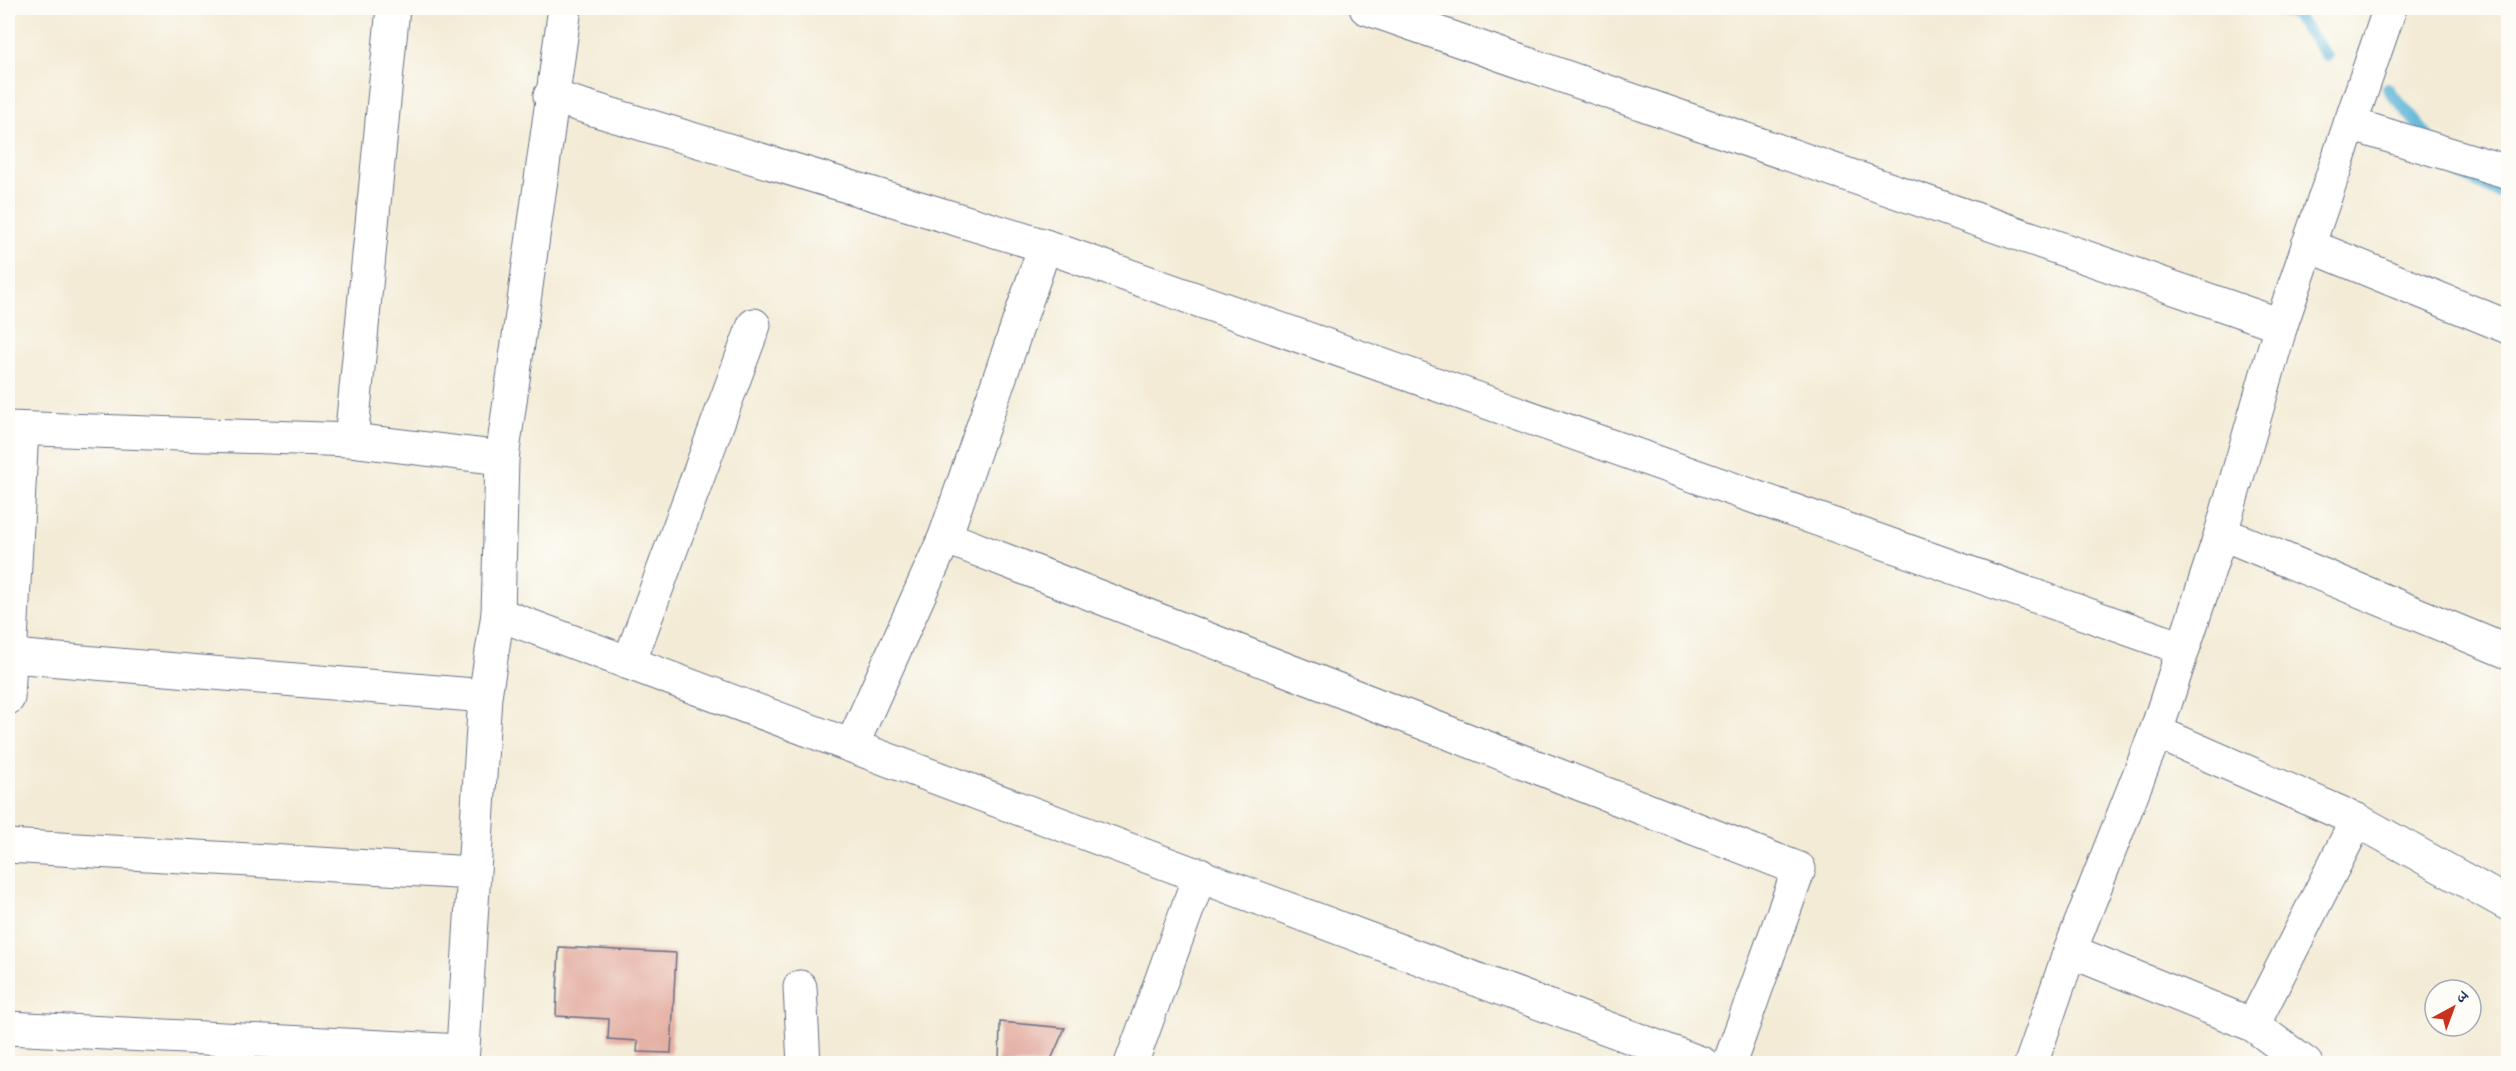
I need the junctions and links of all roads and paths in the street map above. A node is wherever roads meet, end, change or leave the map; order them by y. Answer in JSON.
{"nodes":[{"id":1,"x":393,"y":8,"type":"edge"},
{"id":2,"x":565,"y":8,"type":"edge"},
{"id":3,"x":1366,"y":8,"type":"edge"},
{"id":4,"x":2390,"y":8,"type":"edge"},
{"id":5,"x":550,"y":96,"type":"junction"},
{"id":6,"x":2350,"y":124,"type":"junction"},
{"id":7,"x":2508,"y":172,"type":"edge"},
{"id":8,"x":2308,"y":245,"type":"junction"},
{"id":9,"x":1045,"y":246,"type":"junction"},
{"id":10,"x":754,"y":325,"type":"dead end"},
{"id":11,"x":2281,"y":325,"type":"junction"},
{"id":12,"x":2508,"y":327,"type":"edge"},
{"id":13,"x":15,"y":428,"type":"edge"},
{"id":14,"x":351,"y":440,"type":"junction"},
{"id":15,"x":501,"y":458,"type":"junction"},
{"id":16,"x":2222,"y":533,"type":"junction"},
{"id":17,"x":945,"y":537,"type":"junction"},
{"id":18,"x":498,"y":614,"type":"junction"},
{"id":19,"x":2182,"y":648,"type":"junction"},
{"id":20,"x":2508,"y":652,"type":"edge"},
{"id":21,"x":12,"y":656,"type":"junction"},
{"id":22,"x":629,"y":663,"type":"junction"},
{"id":23,"x":485,"y":696,"type":"junction"},
{"id":24,"x":8,"y":698,"type":"edge"},
{"id":25,"x":2156,"y":732,"type":"junction"},
{"id":26,"x":852,"y":745,"type":"junction"},
{"id":27,"x":2357,"y":820,"type":"junction"},
{"id":28,"x":8,"y":846,"type":"edge"},
{"id":29,"x":473,"y":873,"type":"junction"},
{"id":30,"x":1200,"y":874,"type":"junction"},
{"id":31,"x":2508,"y":904,"type":"edge"},
{"id":32,"x":2070,"y":951,"type":"junction"},
{"id":33,"x":800,"y":987,"type":"dead end"},
{"id":34,"x":2253,"y":1025,"type":"junction"},
{"id":35,"x":8,"y":1028,"type":"edge"},
{"id":36,"x":462,"y":1057,"type":"edge"},
{"id":37,"x":1131,"y":1063,"type":"edge"},
{"id":38,"x":804,"y":1064,"type":"edge"},
{"id":39,"x":1703,"y":1064,"type":"edge"},
{"id":40,"x":1729,"y":1064,"type":"edge"},
{"id":41,"x":2031,"y":1064,"type":"edge"},
{"id":42,"x":2306,"y":1064,"type":"edge"}],
"edges":[{"from":1,"to":14,"type":"street"},
{"from":2,"to":5,"type":"street"},
{"from":3,"to":11,"type":"street"},
{"from":4,"to":6,"type":"street"},
{"from":5,"to":9,"type":"street"},
{"from":5,"to":15,"type":"street"},
{"from":6,"to":7,"type":"street"},
{"from":6,"to":8,"type":"street"},
{"from":8,"to":11,"type":"street"},
{"from":8,"to":12,"type":"street"},
{"from":9,"to":17,"type":"street"},
{"from":9,"to":19,"type":"street"},
{"from":10,"to":22,"type":"street"},
{"from":11,"to":16,"type":"street"},
{"from":13,"to":14,"type":"street"},
{"from":13,"to":21,"type":"street"},
{"from":14,"to":15,"type":"street"},
{"from":15,"to":18,"type":"street"},
{"from":16,"to":19,"type":"street"},
{"from":16,"to":20,"type":"street"},
{"from":17,"to":26,"type":"street"},
{"from":17,"to":40,"type":"street"},
{"from":18,"to":22,"type":"street"},
{"from":18,"to":23,"type":"street"},
{"from":19,"to":25,"type":"street"},
{"from":21,"to":23,"type":"street"},
{"from":21,"to":24,"type":"street"},
{"from":22,"to":26,"type":"street"},
{"from":23,"to":29,"type":"street"},
{"from":25,"to":27,"type":"street"},
{"from":25,"to":32,"type":"street"},
{"from":26,"to":30,"type":"street"},
{"from":27,"to":31,"type":"street"},
{"from":27,"to":34,"type":"street"},
{"from":28,"to":29,"type":"street"},
{"from":29,"to":36,"type":"street"},
{"from":30,"to":37,"type":"street"},
{"from":30,"to":39,"type":"street"},
{"from":32,"to":34,"type":"street"},
{"from":32,"to":41,"type":"street"},
{"from":33,"to":38,"type":"street"},
{"from":34,"to":42,"type":"street"},
{"from":35,"to":36,"type":"street"}]}
